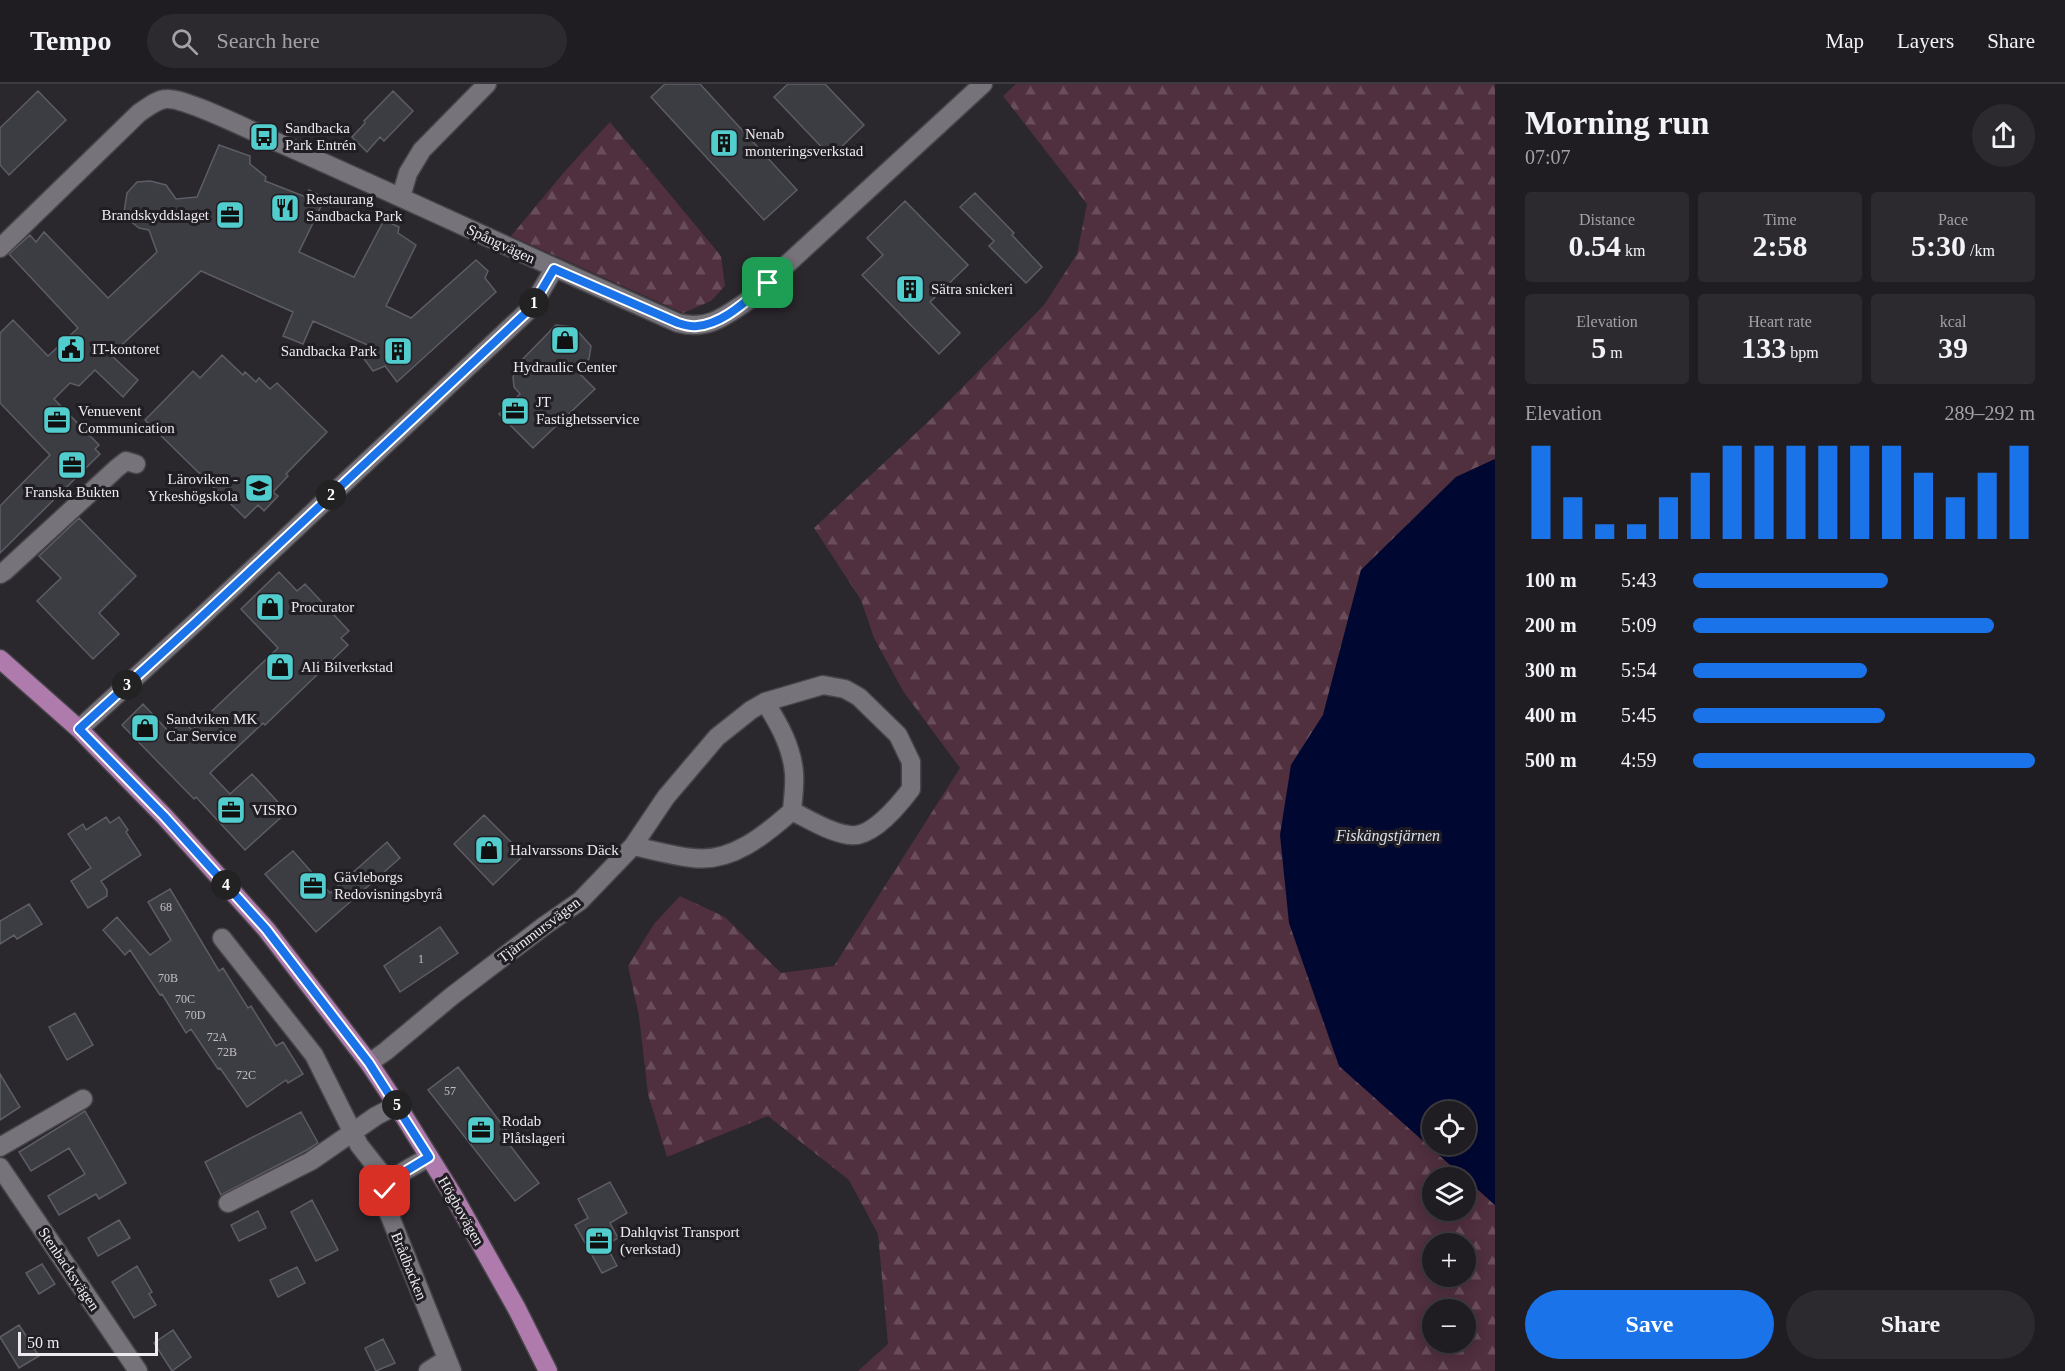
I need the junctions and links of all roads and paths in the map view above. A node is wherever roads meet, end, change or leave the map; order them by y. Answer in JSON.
{"nodes":[{"id":1,"x":487,"y":84,"type":"edge"},
{"id":2,"x":982,"y":84,"type":"edge"},
{"id":3,"x":402,"y":197,"type":"junction"},
{"id":4,"x":0,"y":248,"type":"edge"},
{"id":5,"x":554,"y":269,"type":"junction"},
{"id":6,"x":136,"y":464,"type":"dead end"},
{"id":7,"x":0,"y":574,"type":"edge"},
{"id":8,"x":0,"y":659,"type":"edge"},
{"id":9,"x":765,"y":702,"type":"junction"},
{"id":10,"x":79,"y":729,"type":"junction"},
{"id":11,"x":792,"y":812,"type":"junction"},
{"id":12,"x":633,"y":846,"type":"junction"},
{"id":13,"x":222,"y":939,"type":"dead end"},
{"id":14,"x":369,"y":1063,"type":"junction"},
{"id":15,"x":83,"y":1099,"type":"dead end"},
{"id":16,"x":397,"y":1105,"type":"junction"},
{"id":17,"x":353,"y":1132,"type":"junction"},
{"id":18,"x":0,"y":1147,"type":"edge"},
{"id":19,"x":429,"y":1157,"type":"junction"},
{"id":20,"x":0,"y":1167,"type":"edge"},
{"id":21,"x":389,"y":1183,"type":"junction"},
{"id":22,"x":228,"y":1203,"type":"dead end"},
{"id":23,"x":449,"y":1365,"type":"edge"},
{"id":24,"x":138,"y":1371,"type":"edge"},
{"id":25,"x":428,"y":1371,"type":"edge"},
{"id":26,"x":548,"y":1371,"type":"edge"}],
"edges":[{"from":1,"to":3,"type":"street"},
{"from":2,"to":5,"type":"street","name":"Spångvägen"},
{"from":3,"to":4,"type":"street","name":"Spångvägen"},
{"from":3,"to":5,"type":"street","name":"Spångvägen"},
{"from":5,"to":10,"type":"street"},
{"from":6,"to":7,"type":"street"},
{"from":8,"to":10,"type":"main road","name":"Högbovägen"},
{"from":9,"to":11,"type":"street"},
{"from":9,"to":11,"type":"street","name":"Tjärnmursvägen"},
{"from":9,"to":12,"type":"street","name":"Tjärnmursvägen"},
{"from":10,"to":14,"type":"main road","name":"Högbovägen"},
{"from":11,"to":12,"type":"street"},
{"from":12,"to":14,"type":"street","name":"Tjärnmursvägen"},
{"from":13,"to":17,"type":"street"},
{"from":14,"to":16,"type":"main road","name":"Högbovägen"},
{"from":15,"to":18,"type":"street"},
{"from":16,"to":17,"type":"street"},
{"from":16,"to":19,"type":"main road","name":"Högbovägen"},
{"from":17,"to":21,"type":"street"},
{"from":17,"to":22,"type":"street"},
{"from":19,"to":21,"type":"street"},
{"from":19,"to":26,"type":"main road","name":"Högbovägen"},
{"from":20,"to":24,"type":"street","name":"Stenbacksvägen"},
{"from":21,"to":23,"type":"street","name":"Brådbacken"},
{"from":23,"to":25,"type":"street","name":"Brådbacken"}]}
